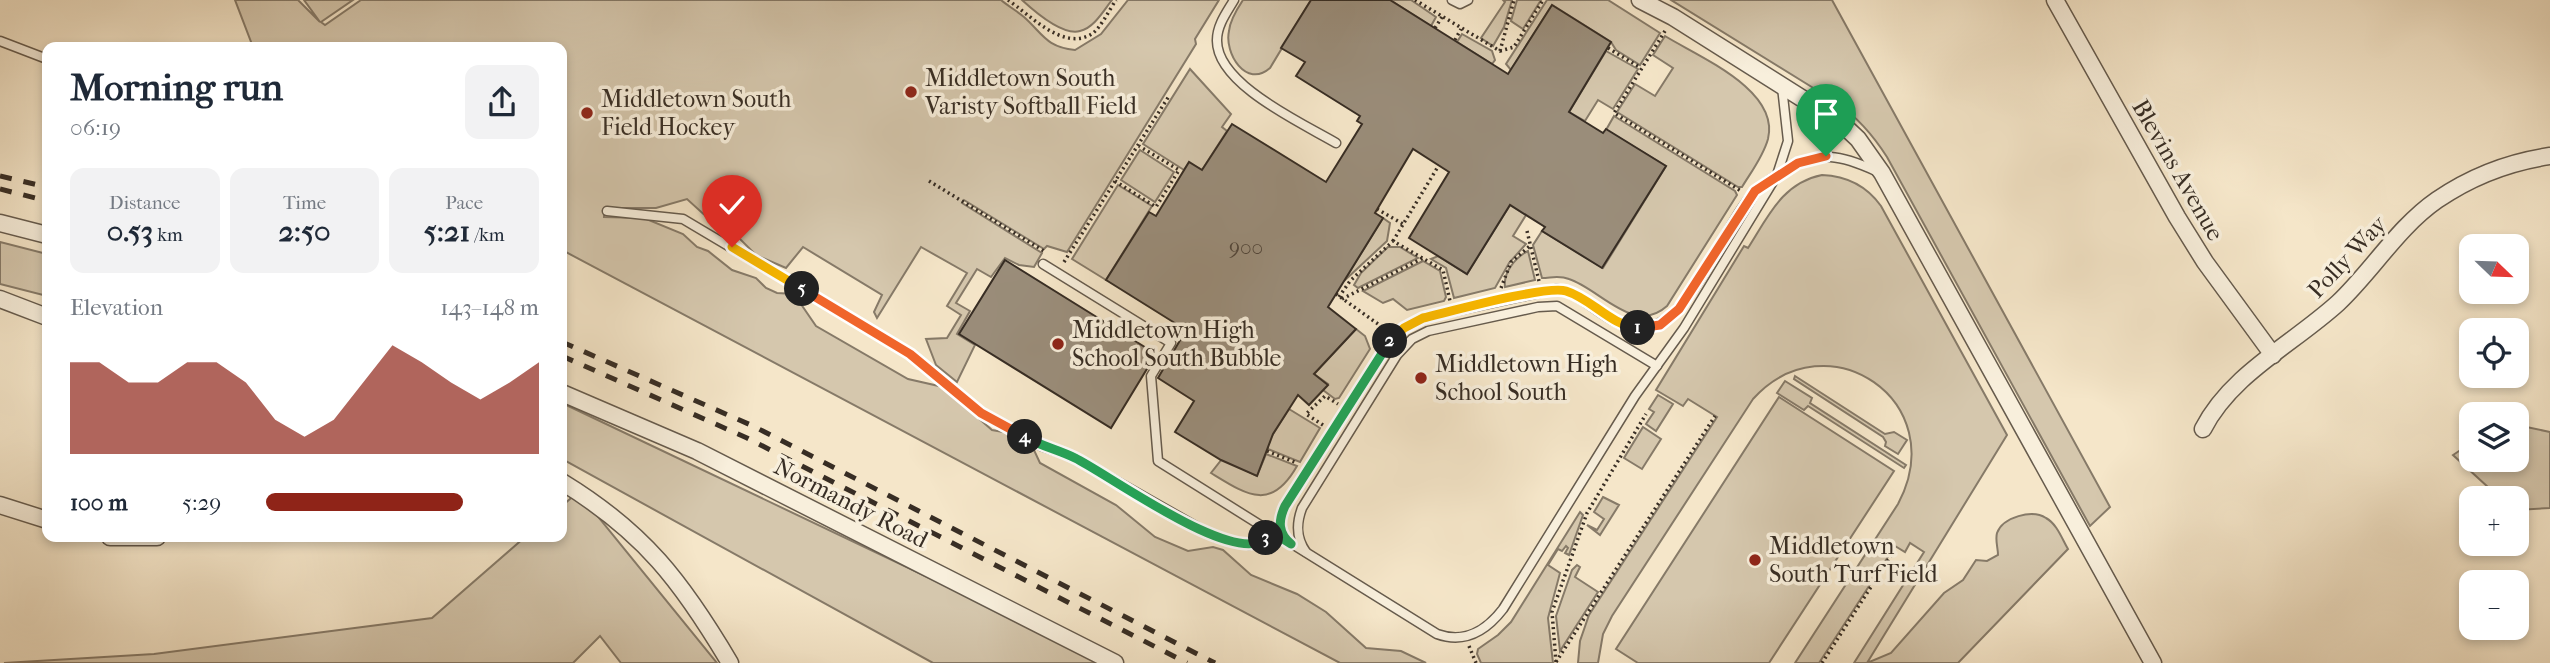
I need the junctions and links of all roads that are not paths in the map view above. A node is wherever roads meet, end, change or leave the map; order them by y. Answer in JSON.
{"nodes":[{"id":1,"x":1234,"y":0,"type":"edge"},
{"id":2,"x":1452,"y":0,"type":"edge"},
{"id":3,"x":1468,"y":0,"type":"edge"},
{"id":4,"x":1640,"y":0,"type":"edge"},
{"id":5,"x":1653,"y":0,"type":"edge"},
{"id":6,"x":2055,"y":0,"type":"edge"},
{"id":7,"x":1669,"y":24,"type":"junction"},
{"id":8,"x":0,"y":41,"type":"edge"},
{"id":9,"x":42,"y":57,"type":"edge"},
{"id":10,"x":1782,"y":83,"type":"junction"},
{"id":11,"x":1336,"y":143,"type":"dead end"},
{"id":12,"x":2550,"y":156,"type":"edge"},
{"id":13,"x":1882,"y":173,"type":"junction"},
{"id":14,"x":1777,"y":175,"type":"junction"},
{"id":15,"x":607,"y":211,"type":"dead end"},
{"id":16,"x":0,"y":223,"type":"edge"},
{"id":17,"x":42,"y":234,"type":"edge"},
{"id":18,"x":1043,"y":264,"type":"dead end"},
{"id":19,"x":0,"y":299,"type":"edge"},
{"id":20,"x":42,"y":315,"type":"edge"},
{"id":21,"x":2273,"y":355,"type":"junction"},
{"id":22,"x":1657,"y":366,"type":"junction"},
{"id":23,"x":567,"y":395,"type":"edge"},
{"id":24,"x":2203,"y":429,"type":"dead end"},
{"id":25,"x":567,"y":485,"type":"edge"},
{"id":26,"x":0,"y":505,"type":"edge"},
{"id":27,"x":42,"y":518,"type":"edge"},
{"id":28,"x":1272,"y":532,"type":"junction"},
{"id":29,"x":1291,"y":544,"type":"junction"},
{"id":30,"x":1311,"y":557,"type":"junction"},
{"id":31,"x":730,"y":663,"type":"edge"},
{"id":32,"x":1115,"y":663,"type":"edge"},
{"id":33,"x":2153,"y":663,"type":"edge"}],
"edges":[{"from":1,"to":11,"type":"lane"},
{"from":2,"to":3,"type":"lane"},
{"from":4,"to":7,"type":"street"},
{"from":5,"to":7,"type":"street"},
{"from":6,"to":21,"type":"street","name":"Blevins Avenue"},
{"from":7,"to":10,"type":"street"},
{"from":8,"to":9,"type":"lane"},
{"from":10,"to":13,"type":"street"},
{"from":10,"to":14,"type":"lane"},
{"from":12,"to":21,"type":"street","name":"Polly Way"},
{"from":13,"to":14,"type":"lane"},
{"from":13,"to":33,"type":"street"},
{"from":14,"to":22,"type":"lane"},
{"from":14,"to":29,"type":"lane"},
{"from":15,"to":28,"type":"lane"},
{"from":16,"to":17,"type":"street"},
{"from":18,"to":28,"type":"lane"},
{"from":19,"to":20,"type":"street"},
{"from":21,"to":24,"type":"street","name":"Polly Way"},
{"from":22,"to":30,"type":"lane"},
{"from":22,"to":30,"type":"lane"},
{"from":23,"to":32,"type":"street","name":"Normandy Road"},
{"from":25,"to":31,"type":"street"},
{"from":26,"to":27,"type":"street"},
{"from":28,"to":29,"type":"lane"},
{"from":29,"to":30,"type":"lane"}]}
